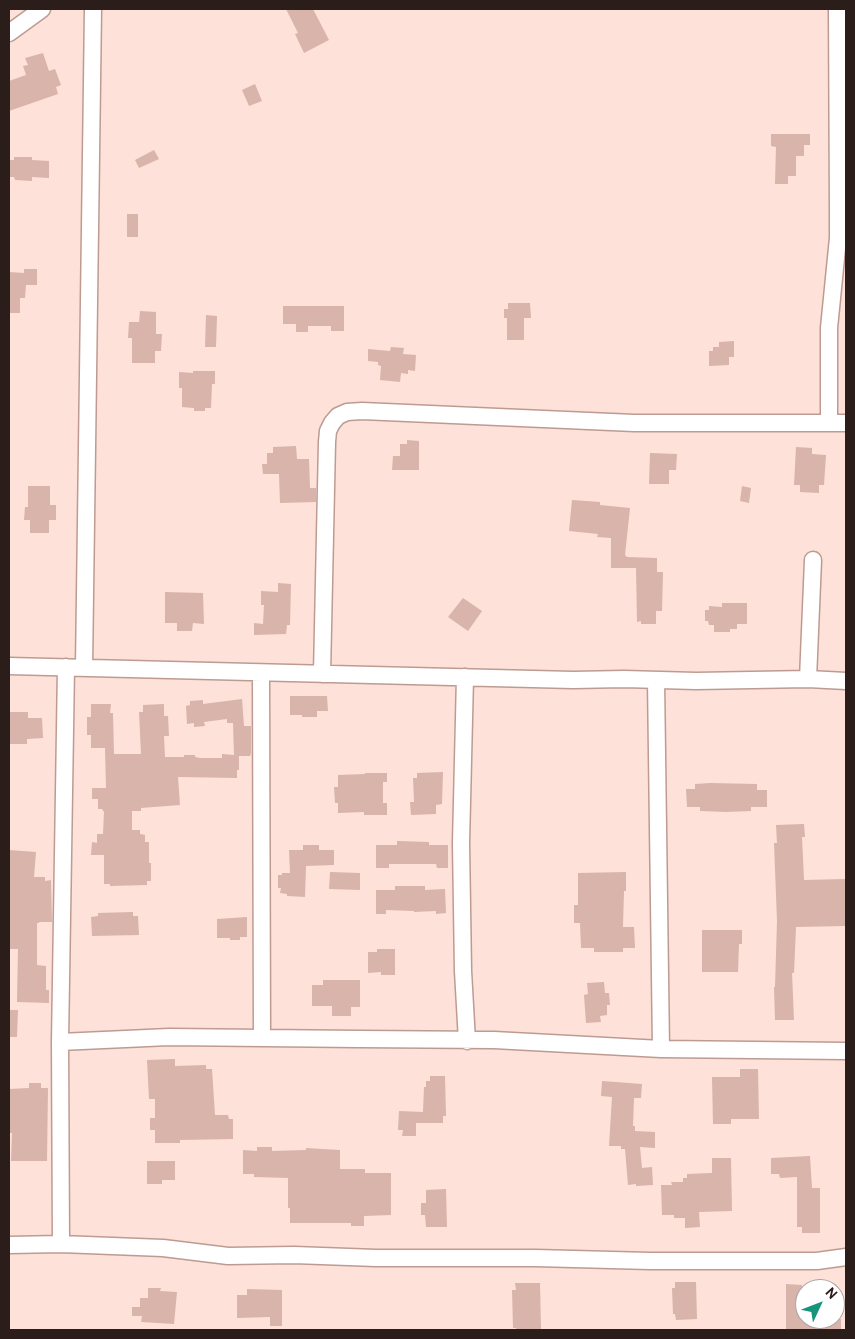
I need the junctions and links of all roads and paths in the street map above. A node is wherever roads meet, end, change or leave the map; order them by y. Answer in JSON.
{"nodes":[{"id":1,"x":42,"y":9,"type":"edge"},
{"id":2,"x":93,"y":9,"type":"edge"},
{"id":3,"x":837,"y":9,"type":"edge"},
{"id":4,"x":9,"y":33,"type":"edge"},
{"id":5,"x":828,"y":423,"type":"junction"},
{"id":6,"x":846,"y":423,"type":"edge"},
{"id":7,"x":812,"y":560,"type":"dead end"},
{"id":8,"x":9,"y":666,"type":"edge"},
{"id":9,"x":66,"y":667,"type":"junction"},
{"id":10,"x":84,"y":667,"type":"junction"},
{"id":11,"x":261,"y":673,"type":"junction"},
{"id":12,"x":322,"y":674,"type":"junction"},
{"id":13,"x":466,"y":677,"type":"junction"},
{"id":14,"x":808,"y":679,"type":"junction"},
{"id":15,"x":656,"y":680,"type":"junction"},
{"id":16,"x":846,"y":680,"type":"edge"},
{"id":17,"x":262,"y":1038,"type":"junction"},
{"id":18,"x":467,"y":1041,"type":"junction"},
{"id":19,"x":60,"y":1042,"type":"junction"},
{"id":20,"x":661,"y":1049,"type":"junction"},
{"id":21,"x":846,"y":1051,"type":"edge"},
{"id":22,"x":61,"y":1244,"type":"junction"},
{"id":23,"x":9,"y":1245,"type":"edge"},
{"id":24,"x":846,"y":1258,"type":"edge"}],
"edges":[{"from":1,"to":4,"type":"street"},
{"from":2,"to":10,"type":"street"},
{"from":3,"to":5,"type":"street"},
{"from":5,"to":6,"type":"street"},
{"from":5,"to":12,"type":"street"},
{"from":7,"to":14,"type":"street"},
{"from":8,"to":9,"type":"street"},
{"from":9,"to":10,"type":"street"},
{"from":9,"to":19,"type":"street"},
{"from":10,"to":11,"type":"street"},
{"from":11,"to":12,"type":"street"},
{"from":11,"to":17,"type":"street"},
{"from":12,"to":13,"type":"street"},
{"from":13,"to":15,"type":"street"},
{"from":13,"to":18,"type":"street"},
{"from":14,"to":15,"type":"street"},
{"from":14,"to":16,"type":"street"},
{"from":15,"to":20,"type":"street"},
{"from":17,"to":18,"type":"street"},
{"from":17,"to":19,"type":"street"},
{"from":18,"to":20,"type":"street"},
{"from":19,"to":22,"type":"street"},
{"from":20,"to":21,"type":"street"},
{"from":22,"to":23,"type":"street"},
{"from":22,"to":24,"type":"street"}]}
